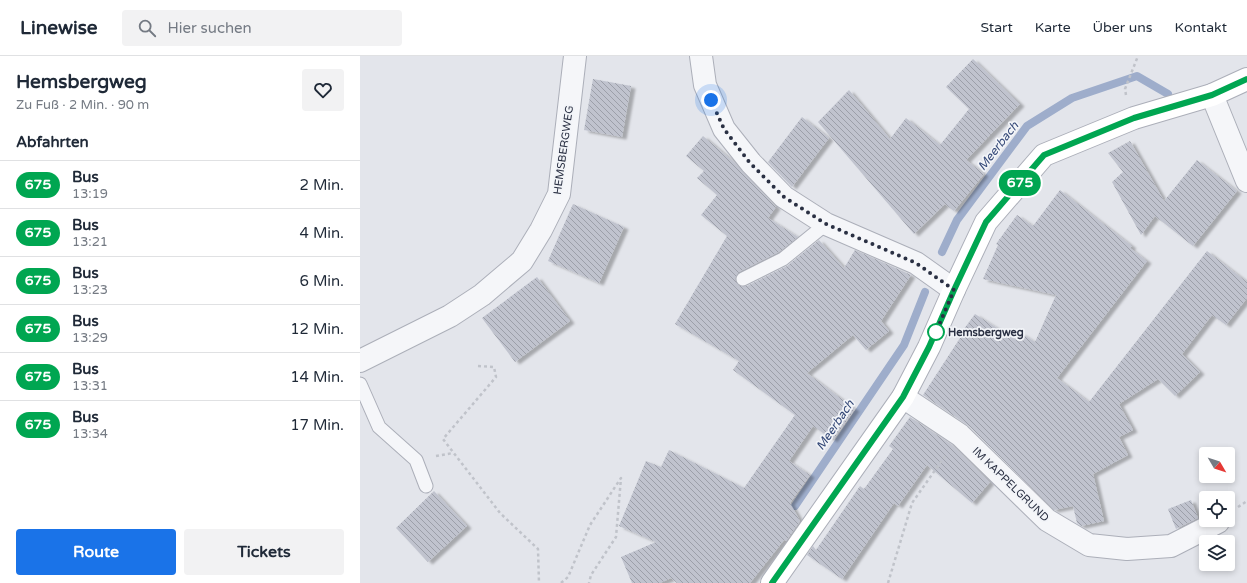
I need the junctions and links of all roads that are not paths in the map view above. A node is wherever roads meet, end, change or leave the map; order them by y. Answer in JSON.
{"nodes":[{"id":1,"x":575,"y":56,"type":"edge"},
{"id":2,"x":701,"y":56,"type":"edge"},
{"id":3,"x":1247,"y":79,"type":"edge"},
{"id":4,"x":1212,"y":95,"type":"junction"},
{"id":5,"x":1247,"y":181,"type":"edge"},
{"id":6,"x":826,"y":224,"type":"junction"},
{"id":7,"x":743,"y":279,"type":"dead end"},
{"id":8,"x":954,"y":290,"type":"junction"},
{"id":9,"x":360,"y":361,"type":"edge"},
{"id":10,"x":360,"y":384,"type":"edge"},
{"id":11,"x":903,"y":397,"type":"junction"},
{"id":12,"x":426,"y":486,"type":"dead end"},
{"id":13,"x":1208,"y":527,"type":"edge"},
{"id":14,"x":772,"y":583,"type":"edge"}],
"edges":[{"from":1,"to":9,"type":"street","name":"HEMSBERGWEG"},
{"from":2,"to":6,"type":"street"},
{"from":3,"to":4,"type":"street"},
{"from":4,"to":5,"type":"street"},
{"from":4,"to":8,"type":"street"},
{"from":6,"to":7,"type":"lane"},
{"from":6,"to":8,"type":"street"},
{"from":8,"to":11,"type":"street"},
{"from":10,"to":12,"type":"lane"},
{"from":11,"to":13,"type":"street","name":"IM KAPPELGRUND"},
{"from":11,"to":14,"type":"street"}]}
